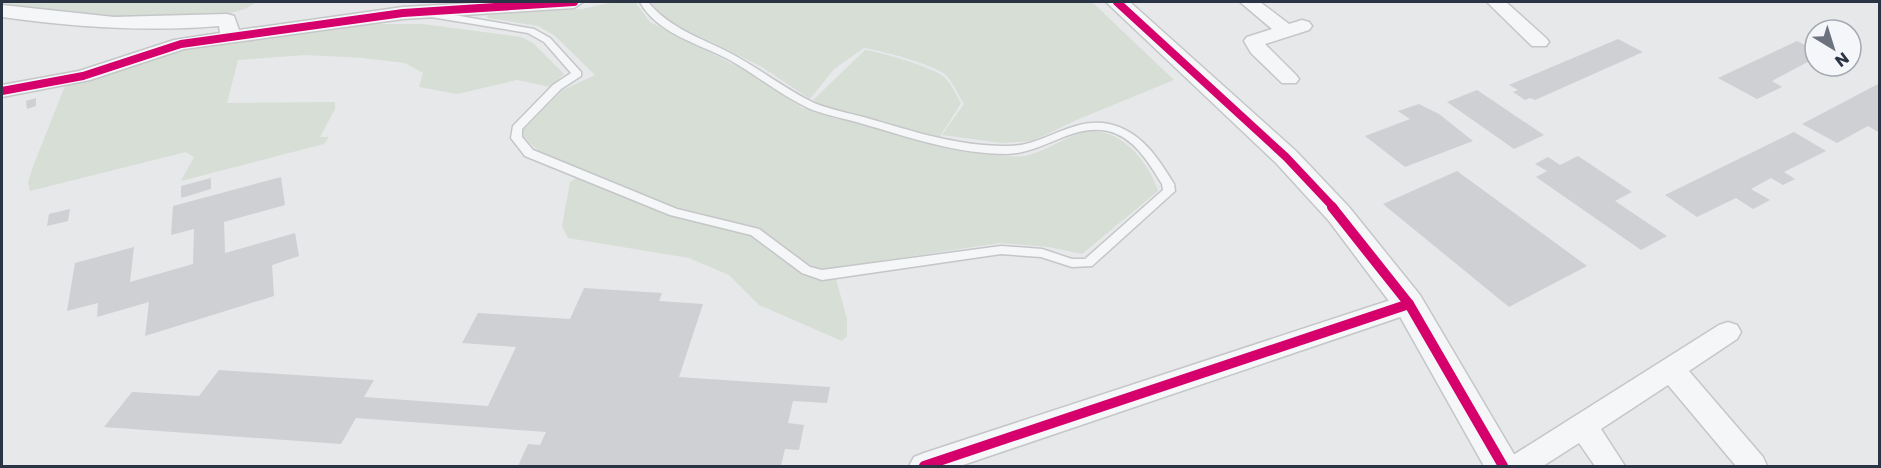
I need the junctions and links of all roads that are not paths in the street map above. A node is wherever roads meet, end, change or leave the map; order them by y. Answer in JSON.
{"nodes":[{"id":1,"x":383,"y":2,"type":"edge"},
{"id":2,"x":574,"y":2,"type":"edge"},
{"id":3,"x":644,"y":2,"type":"edge"},
{"id":4,"x":1117,"y":2,"type":"edge"},
{"id":5,"x":1249,"y":2,"type":"edge"},
{"id":6,"x":1496,"y":2,"type":"edge"},
{"id":7,"x":1517,"y":2,"type":"edge"},
{"id":8,"x":2,"y":11,"type":"edge"},
{"id":9,"x":412,"y":12,"type":"junction"},
{"id":10,"x":231,"y":37,"type":"junction"},
{"id":11,"x":1289,"y":79,"type":"dead end"},
{"id":12,"x":2,"y":91,"type":"edge"},
{"id":13,"x":1408,"y":304,"type":"junction"},
{"id":14,"x":1728,"y":332,"type":"dead end"},
{"id":15,"x":1671,"y":369,"type":"junction"},
{"id":16,"x":1583,"y":426,"type":"junction"},
{"id":17,"x":924,"y":466,"type":"edge"},
{"id":18,"x":1503,"y":466,"type":"edge"},
{"id":19,"x":1520,"y":466,"type":"edge"},
{"id":20,"x":1611,"y":466,"type":"edge"},
{"id":21,"x":1753,"y":466,"type":"edge"}],
"edges":[{"from":1,"to":9,"type":"street"},
{"from":2,"to":9,"type":"street"},
{"from":3,"to":9,"type":"lane"},
{"from":4,"to":13,"type":"street"},
{"from":5,"to":11,"type":"street"},
{"from":6,"to":7,"type":"street"},
{"from":8,"to":10,"type":"street"},
{"from":9,"to":10,"type":"street"},
{"from":10,"to":12,"type":"street"},
{"from":13,"to":17,"type":"street"},
{"from":13,"to":18,"type":"street"},
{"from":14,"to":15,"type":"street"},
{"from":15,"to":16,"type":"street"},
{"from":15,"to":21,"type":"street"},
{"from":16,"to":19,"type":"street"},
{"from":16,"to":20,"type":"street"}]}
